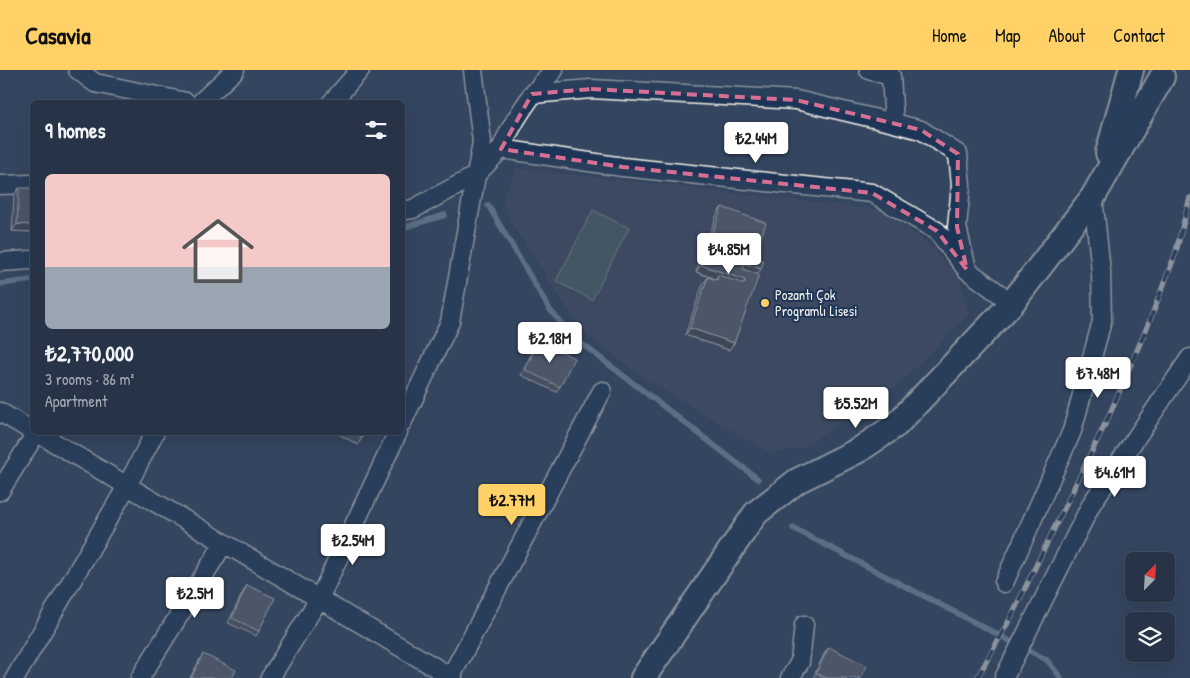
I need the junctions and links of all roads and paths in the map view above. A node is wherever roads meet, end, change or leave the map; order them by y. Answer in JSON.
{"nodes":[{"id":1,"x":78,"y":70,"type":"edge"},
{"id":2,"x":235,"y":70,"type":"edge"},
{"id":3,"x":360,"y":70,"type":"edge"},
{"id":4,"x":474,"y":70,"type":"edge"},
{"id":5,"x":541,"y":70,"type":"edge"},
{"id":6,"x":554,"y":70,"type":"edge"},
{"id":7,"x":869,"y":70,"type":"edge"},
{"id":8,"x":1131,"y":70,"type":"edge"},
{"id":9,"x":1135,"y":70,"type":"edge"},
{"id":10,"x":1169,"y":73,"type":"edge"},
{"id":11,"x":532,"y":94,"type":"junction"},
{"id":12,"x":176,"y":100,"type":"edge"},
{"id":13,"x":203,"y":100,"type":"edge"},
{"id":14,"x":334,"y":100,"type":"edge"},
{"id":15,"x":894,"y":123,"type":"junction"},
{"id":16,"x":501,"y":149,"type":"junction"},
{"id":17,"x":475,"y":176,"type":"junction"},
{"id":18,"x":30,"y":184,"type":"edge"},
{"id":19,"x":0,"y":185,"type":"edge"},
{"id":20,"x":1093,"y":197,"type":"junction"},
{"id":21,"x":405,"y":210,"type":"edge"},
{"id":22,"x":30,"y":260,"type":"edge"},
{"id":23,"x":0,"y":262,"type":"edge"},
{"id":24,"x":967,"y":270,"type":"junction"},
{"id":25,"x":1012,"y":303,"type":"junction"},
{"id":26,"x":1190,"y":358,"type":"edge"},
{"id":27,"x":602,"y":391,"type":"dead end"},
{"id":28,"x":0,"y":412,"type":"edge"},
{"id":29,"x":405,"y":417,"type":"edge"},
{"id":30,"x":30,"y":429,"type":"edge"},
{"id":31,"x":33,"y":435,"type":"edge"},
{"id":32,"x":40,"y":435,"type":"edge"},
{"id":33,"x":154,"y":435,"type":"edge"},
{"id":34,"x":397,"y":435,"type":"edge"},
{"id":35,"x":127,"y":486,"type":"junction"},
{"id":36,"x":0,"y":492,"type":"edge"},
{"id":37,"x":224,"y":543,"type":"junction"},
{"id":38,"x":1004,"y":583,"type":"dead end"},
{"id":39,"x":320,"y":599,"type":"junction"},
{"id":40,"x":804,"y":625,"type":"dead end"},
{"id":41,"x":1009,"y":670,"type":"edge"},
{"id":42,"x":649,"y":676,"type":"edge"},
{"id":43,"x":15,"y":678,"type":"edge"},
{"id":44,"x":140,"y":678,"type":"edge"},
{"id":45,"x":270,"y":678,"type":"edge"},
{"id":46,"x":451,"y":678,"type":"edge"},
{"id":47,"x":790,"y":678,"type":"edge"}],
"edges":[{"from":1,"to":12,"type":"street"},
{"from":2,"to":13,"type":"street"},
{"from":3,"to":14,"type":"street"},
{"from":4,"to":17,"type":"street"},
{"from":5,"to":11,"type":"street"},
{"from":6,"to":11,"type":"street"},
{"from":7,"to":15,"type":"street"},
{"from":8,"to":20,"type":"main road"},
{"from":9,"to":10,"type":"main road"},
{"from":10,"to":20,"type":"main road"},
{"from":11,"to":15,"type":"street"},
{"from":11,"to":16,"type":"street"},
{"from":15,"to":24,"type":"street"},
{"from":16,"to":17,"type":"street"},
{"from":16,"to":24,"type":"street"},
{"from":17,"to":21,"type":"street"},
{"from":17,"to":29,"type":"street"},
{"from":18,"to":19,"type":"street"},
{"from":20,"to":25,"type":"main road"},
{"from":20,"to":38,"type":"street"},
{"from":22,"to":23,"type":"street"},
{"from":24,"to":25,"type":"street"},
{"from":25,"to":42,"type":"main road"},
{"from":26,"to":41,"type":"street"},
{"from":27,"to":46,"type":"street"},
{"from":28,"to":30,"type":"street"},
{"from":31,"to":36,"type":"street"},
{"from":32,"to":35,"type":"street"},
{"from":33,"to":35,"type":"street"},
{"from":34,"to":39,"type":"street"},
{"from":35,"to":37,"type":"street"},
{"from":35,"to":43,"type":"street"},
{"from":37,"to":39,"type":"street"},
{"from":37,"to":44,"type":"street"},
{"from":39,"to":45,"type":"street"},
{"from":39,"to":46,"type":"street"},
{"from":40,"to":47,"type":"street"}]}
